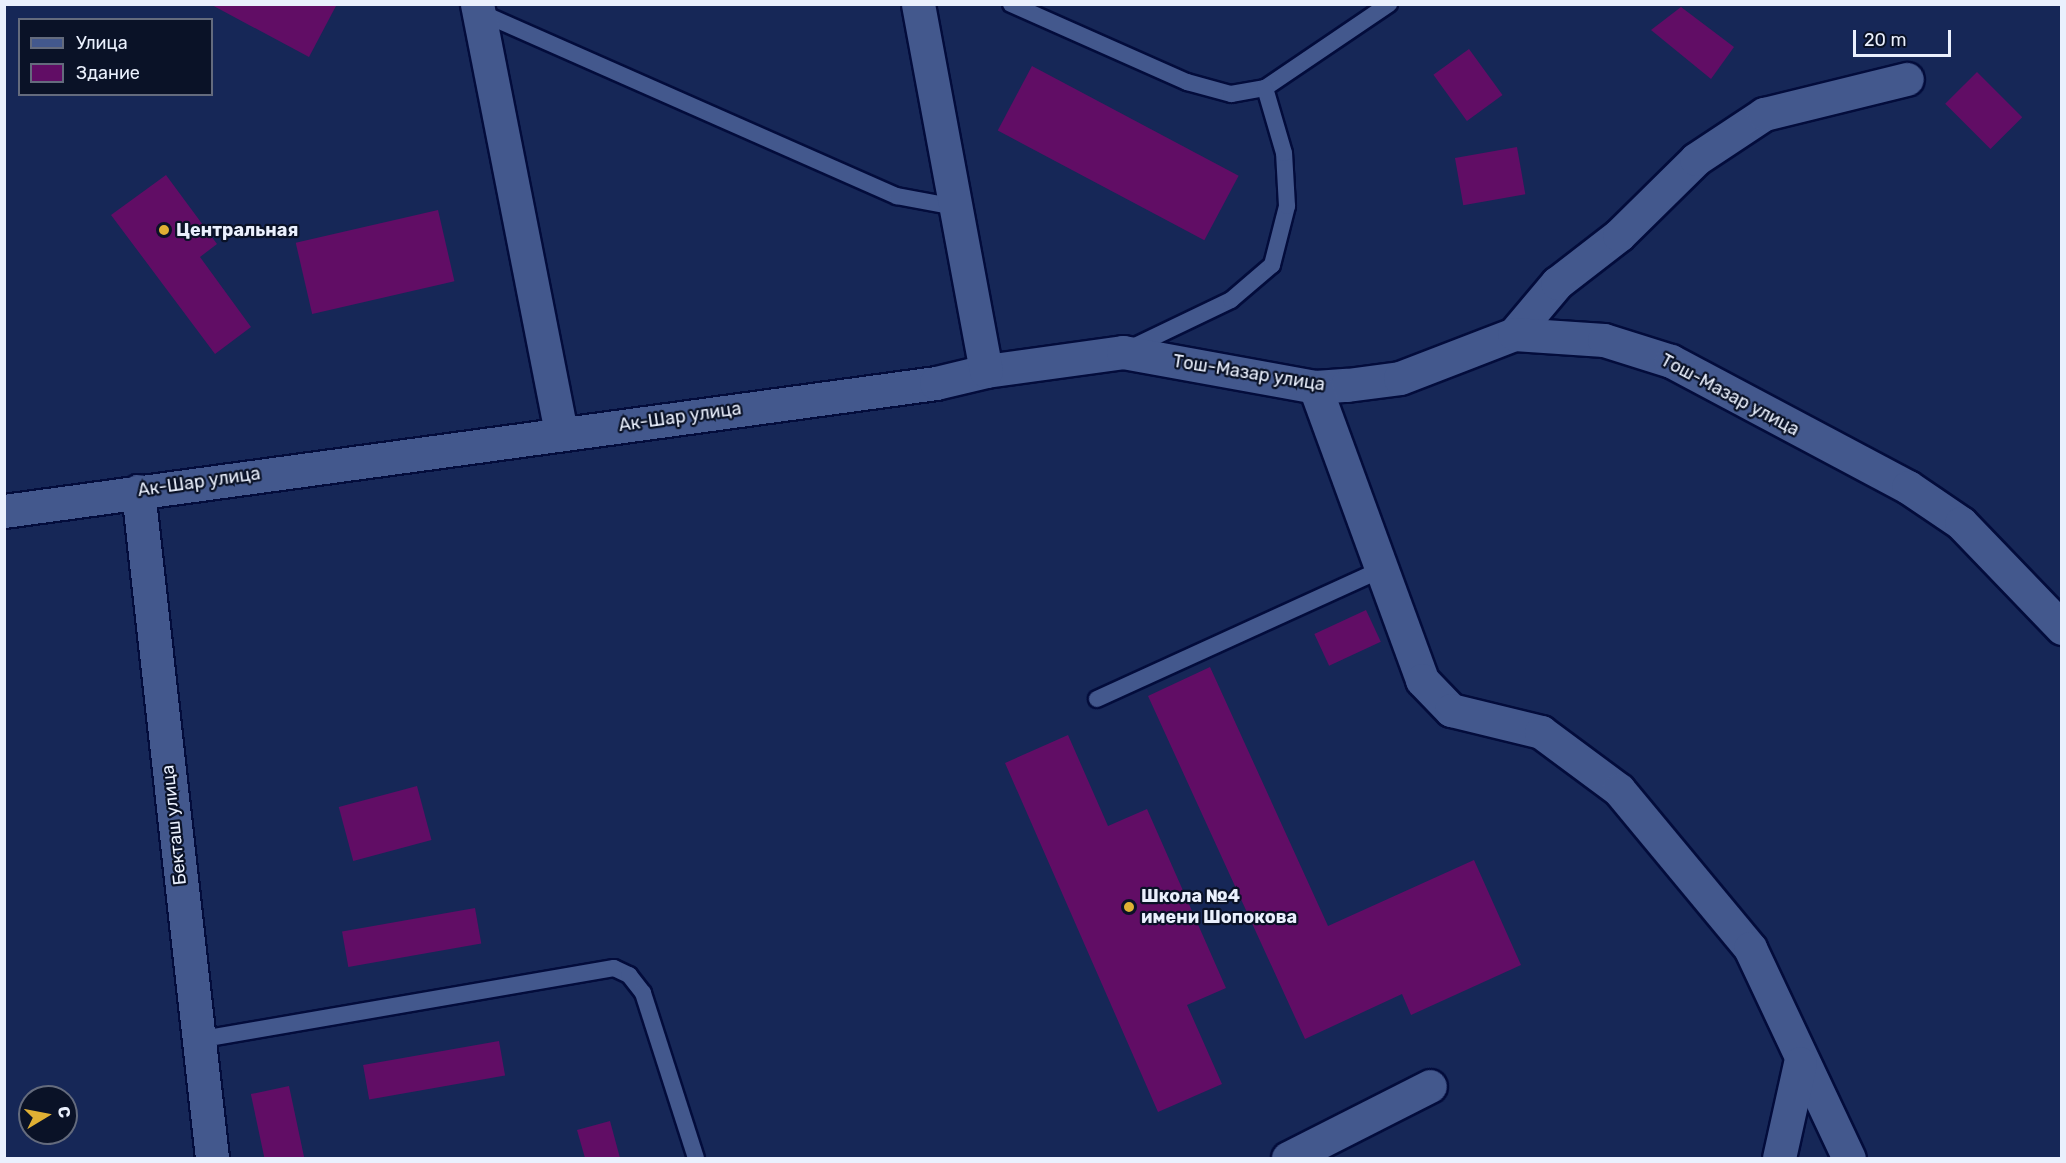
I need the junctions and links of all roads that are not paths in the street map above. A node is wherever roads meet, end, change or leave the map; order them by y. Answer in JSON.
{"nodes":[{"id":1,"x":918,"y":4,"type":"edge"},
{"id":2,"x":1011,"y":4,"type":"edge"},
{"id":3,"x":1389,"y":4,"type":"edge"},
{"id":4,"x":474,"y":7,"type":"edge"},
{"id":5,"x":1907,"y":79,"type":"dead end"},
{"id":6,"x":1265,"y":88,"type":"junction"},
{"id":7,"x":955,"y":207,"type":"junction"},
{"id":8,"x":1514,"y":334,"type":"junction"},
{"id":9,"x":1123,"y":352,"type":"junction"},
{"id":10,"x":986,"y":371,"type":"junction"},
{"id":11,"x":1315,"y":387,"type":"junction"},
{"id":12,"x":561,"y":434,"type":"junction"},
{"id":13,"x":138,"y":490,"type":"junction"},
{"id":14,"x":4,"y":512,"type":"edge"},
{"id":15,"x":1382,"y":569,"type":"junction"},
{"id":16,"x":2061,"y":628,"type":"edge"},
{"id":17,"x":1097,"y":699,"type":"dead end"},
{"id":18,"x":197,"y":1040,"type":"junction"},
{"id":19,"x":1800,"y":1063,"type":"junction"},
{"id":20,"x":1430,"y":1086,"type":"dead end"},
{"id":21,"x":212,"y":1158,"type":"edge"},
{"id":22,"x":696,"y":1158,"type":"edge"},
{"id":23,"x":1288,"y":1158,"type":"edge"},
{"id":24,"x":1779,"y":1158,"type":"edge"},
{"id":25,"x":1849,"y":1158,"type":"edge"}],
"edges":[{"from":1,"to":7,"type":"street"},
{"from":2,"to":6,"type":"lane"},
{"from":3,"to":6,"type":"lane"},
{"from":4,"to":7,"type":"lane"},
{"from":4,"to":12,"type":"street"},
{"from":5,"to":8,"type":"street"},
{"from":6,"to":9,"type":"lane"},
{"from":7,"to":10,"type":"street"},
{"from":8,"to":11,"type":"street","name":"Тош-Мазар улица"},
{"from":8,"to":16,"type":"street","name":"Тош-Мазар улица"},
{"from":9,"to":10,"type":"street","name":"Тош-Мазар улица"},
{"from":9,"to":11,"type":"street","name":"Тош-Мазар улица"},
{"from":10,"to":12,"type":"street","name":"Ак-Шар улица"},
{"from":11,"to":15,"type":"street"},
{"from":12,"to":13,"type":"street","name":"Ак-Шар улица"},
{"from":13,"to":14,"type":"street","name":"Ак-Шар улица"},
{"from":13,"to":18,"type":"street","name":"Бекташ улица"},
{"from":15,"to":17,"type":"lane"},
{"from":15,"to":19,"type":"street"},
{"from":18,"to":21,"type":"street","name":"Бекташ улица"},
{"from":18,"to":22,"type":"lane"},
{"from":19,"to":24,"type":"street"},
{"from":19,"to":25,"type":"street"},
{"from":20,"to":23,"type":"street"}]}
